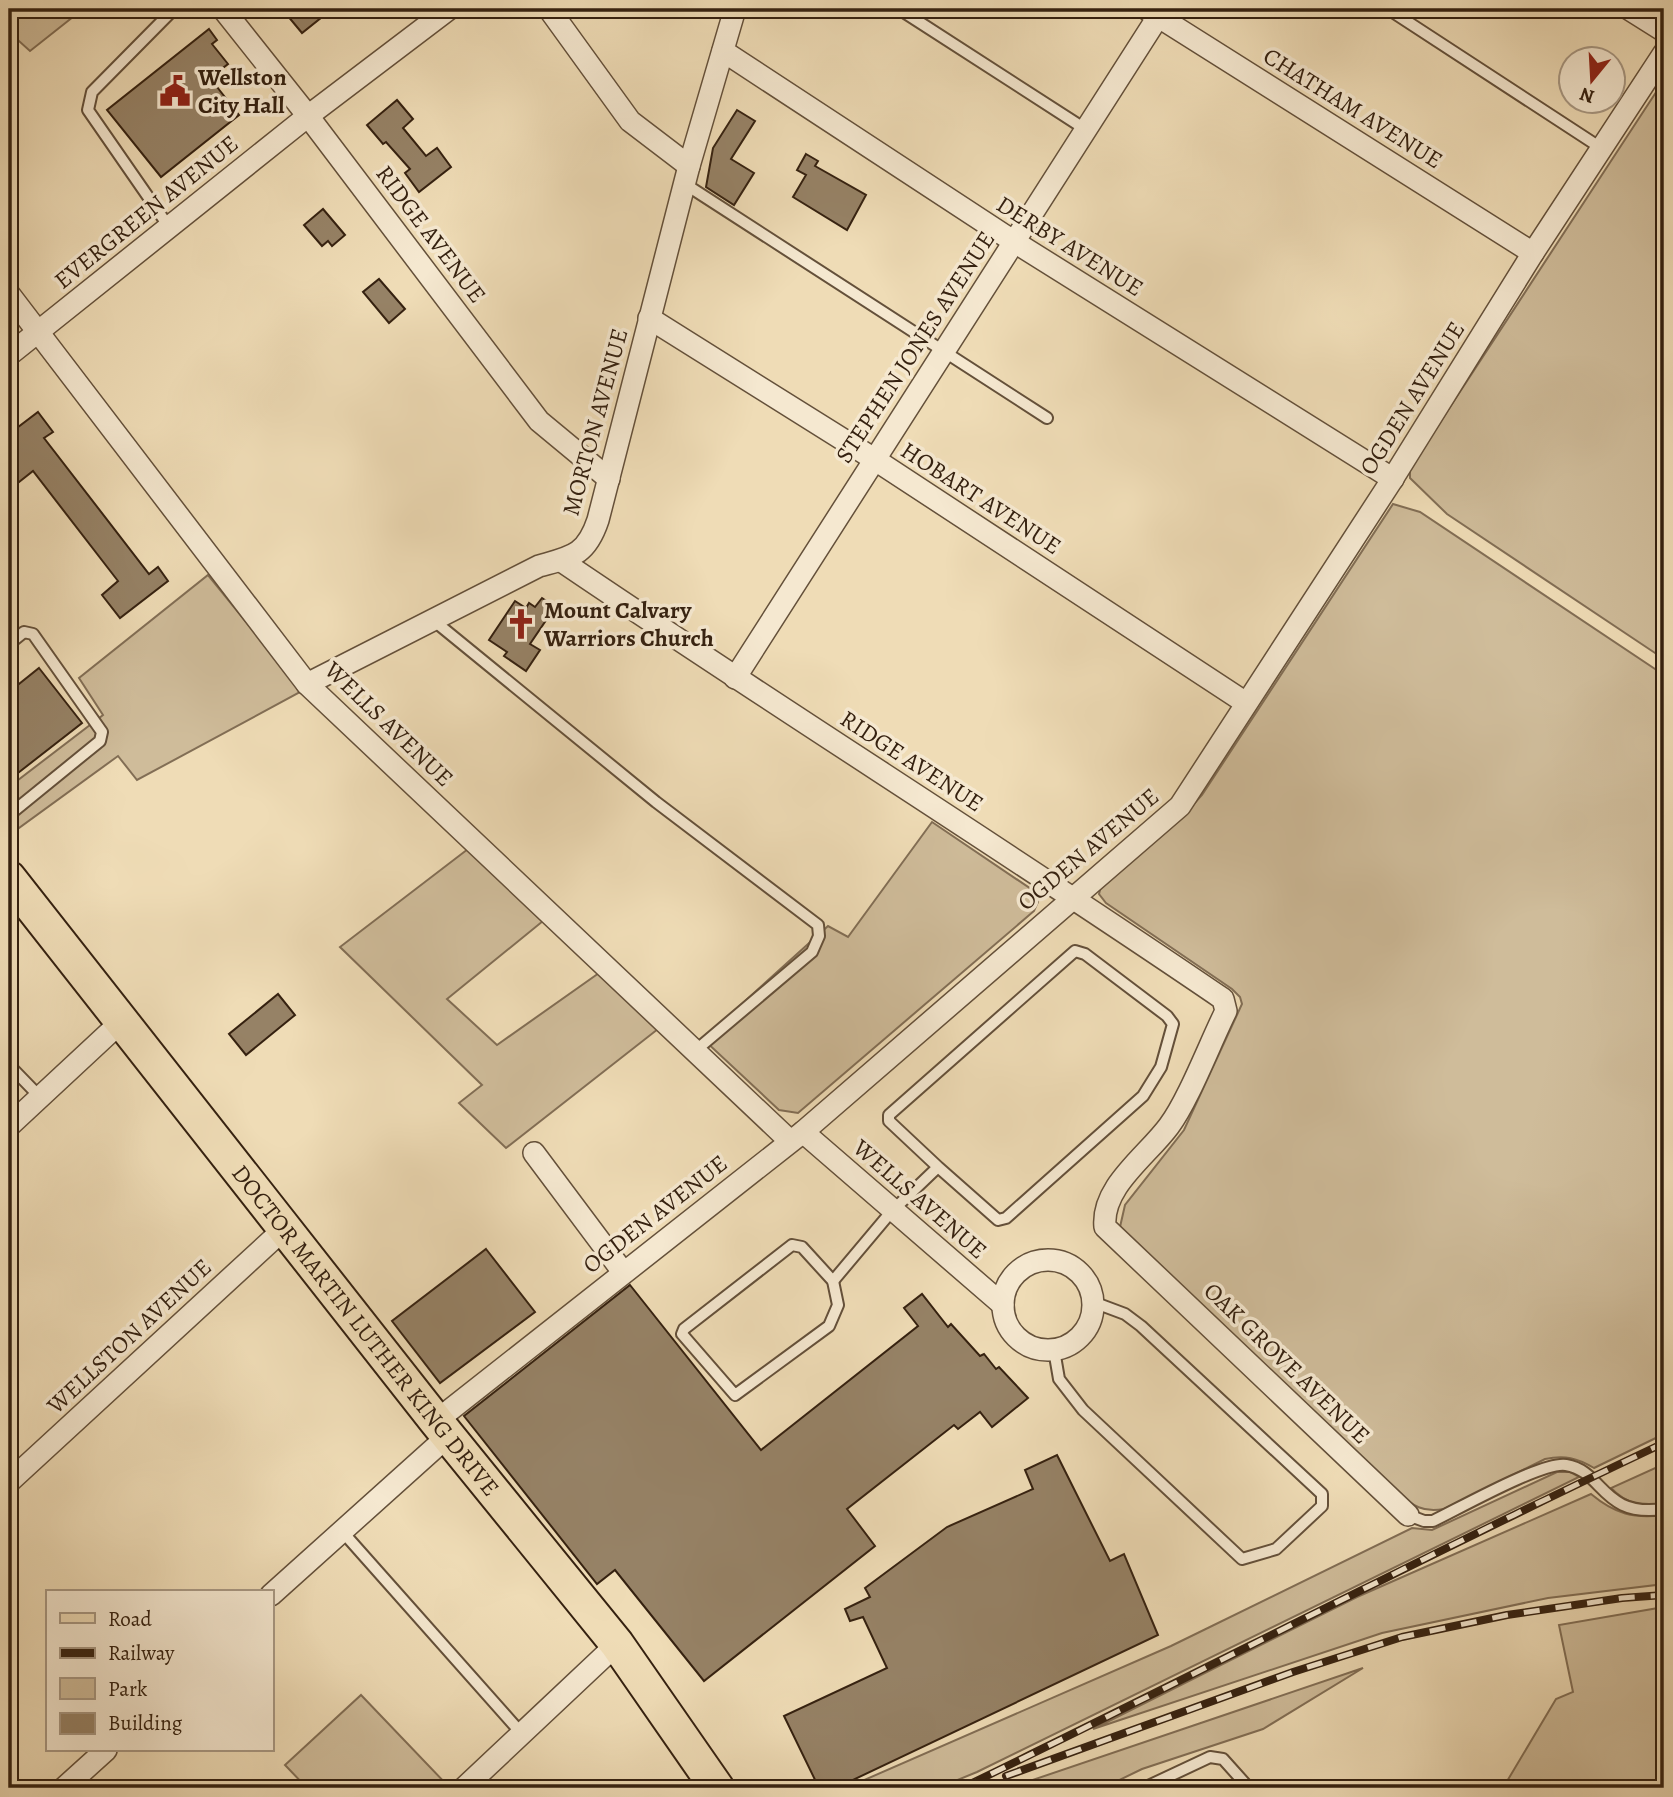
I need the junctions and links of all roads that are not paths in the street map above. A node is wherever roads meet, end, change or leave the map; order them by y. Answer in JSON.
{"nodes":[{"id":1,"x":174,"y":9,"type":"edge"},
{"id":2,"x":223,"y":9,"type":"edge"},
{"id":3,"x":449,"y":9,"type":"edge"},
{"id":4,"x":549,"y":9,"type":"edge"},
{"id":5,"x":735,"y":9,"type":"edge"},
{"id":6,"x":899,"y":9,"type":"edge"},
{"id":7,"x":1388,"y":9,"type":"edge"},
{"id":8,"x":1629,"y":9,"type":"edge"},
{"id":9,"x":1156,"y":11,"type":"edge"},
{"id":10,"x":1664,"y":31,"type":"edge"},
{"id":11,"x":723,"y":51,"type":"junction"},
{"id":12,"x":1664,"y":53,"type":"edge"},
{"id":13,"x":309,"y":116,"type":"junction"},
{"id":14,"x":1085,"y":129,"type":"junction"},
{"id":15,"x":1601,"y":148,"type":"junction"},
{"id":16,"x":687,"y":175,"type":"junction"},
{"id":17,"x":169,"y":227,"type":"junction"},
{"id":18,"x":1013,"y":241,"type":"junction"},
{"id":19,"x":1533,"y":253,"type":"junction"},
{"id":20,"x":9,"y":295,"type":"edge"},
{"id":21,"x":649,"y":318,"type":"junction"},
{"id":22,"x":38,"y":332,"type":"junction"},
{"id":23,"x":944,"y":350,"type":"junction"},
{"id":24,"x":9,"y":355,"type":"edge"},
{"id":25,"x":1047,"y":418,"type":"dead end"},
{"id":26,"x":874,"y":459,"type":"junction"},
{"id":27,"x":609,"y":479,"type":"junction"},
{"id":28,"x":1393,"y":479,"type":"junction"},
{"id":29,"x":563,"y":562,"type":"junction"},
{"id":30,"x":433,"y":620,"type":"junction"},
{"id":31,"x":9,"y":644,"type":"edge"},
{"id":32,"x":735,"y":678,"type":"junction"},
{"id":33,"x":307,"y":684,"type":"junction"},
{"id":34,"x":1246,"y":703,"type":"junction"},
{"id":35,"x":9,"y":815,"type":"edge"},
{"id":36,"x":9,"y":878,"type":"edge"},
{"id":37,"x":1072,"y":896,"type":"junction"},
{"id":38,"x":1226,"y":1011,"type":"joint"},
{"id":39,"x":122,"y":1020,"type":"junction"},
{"id":40,"x":695,"y":1051,"type":"junction"},
{"id":41,"x":9,"y":1065,"type":"edge"},
{"id":42,"x":40,"y":1097,"type":"junction"},
{"id":43,"x":9,"y":1126,"type":"edge"},
{"id":44,"x":796,"y":1136,"type":"junction"},
{"id":45,"x":534,"y":1153,"type":"dead end"},
{"id":46,"x":938,"y":1167,"type":"junction"},
{"id":47,"x":891,"y":1212,"type":"junction"},
{"id":48,"x":285,"y":1228,"type":"junction"},
{"id":49,"x":623,"y":1272,"type":"junction"},
{"id":50,"x":833,"y":1282,"type":"junction"},
{"id":51,"x":1093,"y":1302,"type":"junction"},
{"id":52,"x":1003,"y":1305,"type":"junction"},
{"id":53,"x":1054,"y":1350,"type":"junction"},
{"id":54,"x":442,"y":1429,"type":"junction"},
{"id":55,"x":9,"y":1482,"type":"edge"},
{"id":56,"x":1664,"y":1509,"type":"edge"},
{"id":57,"x":1408,"y":1515,"type":"joint"},
{"id":58,"x":341,"y":1530,"type":"junction"},
{"id":59,"x":273,"y":1593,"type":"edge"},
{"id":60,"x":617,"y":1644,"type":"junction"},
{"id":61,"x":523,"y":1735,"type":"junction"},
{"id":62,"x":104,"y":1752,"type":"edge"},
{"id":63,"x":64,"y":1788,"type":"edge"},
{"id":64,"x":464,"y":1788,"type":"edge"},
{"id":65,"x":717,"y":1788,"type":"edge"},
{"id":66,"x":1144,"y":1788,"type":"edge"},
{"id":67,"x":1249,"y":1788,"type":"edge"}],
"edges":[{"from":1,"to":17,"type":"lane"},
{"from":2,"to":13,"type":"street","name":"RIDGE AVENUE"},
{"from":3,"to":13,"type":"street","name":"EVERGREEN AVENUE"},
{"from":4,"to":16,"type":"street"},
{"from":5,"to":11,"type":"street","name":"MORTON AVENUE"},
{"from":6,"to":14,"type":"lane"},
{"from":7,"to":15,"type":"lane"},
{"from":8,"to":10,"type":"street"},
{"from":9,"to":14,"type":"street","name":"STEPHEN JONES AVENUE"},
{"from":9,"to":19,"type":"street","name":"CHATHAM AVENUE"},
{"from":11,"to":16,"type":"street","name":"MORTON AVENUE"},
{"from":11,"to":18,"type":"street","name":"DERBY AVENUE"},
{"from":12,"to":15,"type":"street","name":"OGDEN AVENUE"},
{"from":13,"to":17,"type":"street","name":"EVERGREEN AVENUE"},
{"from":13,"to":27,"type":"street","name":"RIDGE AVENUE"},
{"from":14,"to":18,"type":"street","name":"STEPHEN JONES AVENUE"},
{"from":15,"to":19,"type":"street","name":"OGDEN AVENUE"},
{"from":16,"to":21,"type":"street","name":"MORTON AVENUE"},
{"from":16,"to":23,"type":"lane"},
{"from":17,"to":22,"type":"street","name":"EVERGREEN AVENUE"},
{"from":18,"to":23,"type":"street","name":"STEPHEN JONES AVENUE"},
{"from":18,"to":28,"type":"street","name":"DERBY AVENUE"},
{"from":19,"to":28,"type":"street","name":"OGDEN AVENUE"},
{"from":20,"to":22,"type":"street","name":"WELLS AVENUE"},
{"from":21,"to":26,"type":"street","name":"HOBART AVENUE"},
{"from":21,"to":27,"type":"street","name":"MORTON AVENUE"},
{"from":22,"to":24,"type":"street","name":"EVERGREEN AVENUE"},
{"from":22,"to":33,"type":"street","name":"WELLS AVENUE"},
{"from":23,"to":25,"type":"lane"},
{"from":23,"to":26,"type":"street","name":"STEPHEN JONES AVENUE"},
{"from":26,"to":32,"type":"street","name":"STEPHEN JONES AVENUE"},
{"from":26,"to":34,"type":"street","name":"HOBART AVENUE"},
{"from":27,"to":29,"type":"street","name":"MORTON AVENUE"},
{"from":28,"to":34,"type":"street","name":"OGDEN AVENUE"},
{"from":29,"to":30,"type":"street","name":"MORTON AVENUE"},
{"from":29,"to":32,"type":"street","name":"RIDGE AVENUE"},
{"from":30,"to":33,"type":"street","name":"MORTON AVENUE"},
{"from":30,"to":40,"type":"lane"},
{"from":31,"to":35,"type":"lane"},
{"from":32,"to":37,"type":"street","name":"RIDGE AVENUE"},
{"from":33,"to":40,"type":"street","name":"WELLS AVENUE"},
{"from":34,"to":37,"type":"street","name":"OGDEN AVENUE"},
{"from":36,"to":39,"type":"main road","name":"DOCTOR MARTIN LUTHER KING DRIVE"},
{"from":37,"to":38,"type":"street","name":"RIDGE AVENUE"},
{"from":37,"to":44,"type":"street","name":"OGDEN AVENUE"},
{"from":38,"to":57,"type":"street","name":"OAK GROVE AVENUE"},
{"from":39,"to":42,"type":"street"},
{"from":39,"to":48,"type":"main road","name":"DOCTOR MARTIN LUTHER KING DRIVE"},
{"from":40,"to":44,"type":"street","name":"WELLS AVENUE"},
{"from":41,"to":42,"type":"lane"},
{"from":42,"to":43,"type":"street"},
{"from":44,"to":47,"type":"street","name":"WELLS AVENUE"},
{"from":44,"to":49,"type":"street","name":"OGDEN AVENUE"},
{"from":45,"to":49,"type":"street"},
{"from":46,"to":46,"type":"lane"},
{"from":46,"to":47,"type":"lane"},
{"from":47,"to":50,"type":"lane"},
{"from":47,"to":52,"type":"street","name":"WELLS AVENUE"},
{"from":48,"to":54,"type":"main road","name":"DOCTOR MARTIN LUTHER KING DRIVE"},
{"from":48,"to":55,"type":"street","name":"WELLSTON AVENUE"},
{"from":49,"to":54,"type":"street","name":"OGDEN AVENUE"},
{"from":50,"to":50,"type":"lane"},
{"from":51,"to":52,"type":"street"},
{"from":51,"to":53,"type":"street"},
{"from":51,"to":53,"type":"lane"},
{"from":52,"to":53,"type":"street"},
{"from":54,"to":58,"type":"street","name":"OGDEN AVENUE"},
{"from":54,"to":60,"type":"main road","name":"DOCTOR MARTIN LUTHER KING DRIVE"},
{"from":56,"to":57,"type":"lane","name":"OAK GROVE AVENUE"},
{"from":58,"to":59,"type":"street","name":"OGDEN AVENUE"},
{"from":58,"to":61,"type":"lane"},
{"from":60,"to":61,"type":"street"},
{"from":60,"to":65,"type":"main road","name":"DOCTOR MARTIN LUTHER KING DRIVE"},
{"from":61,"to":64,"type":"street"},
{"from":62,"to":63,"type":"street"},
{"from":66,"to":67,"type":"lane"}]}
